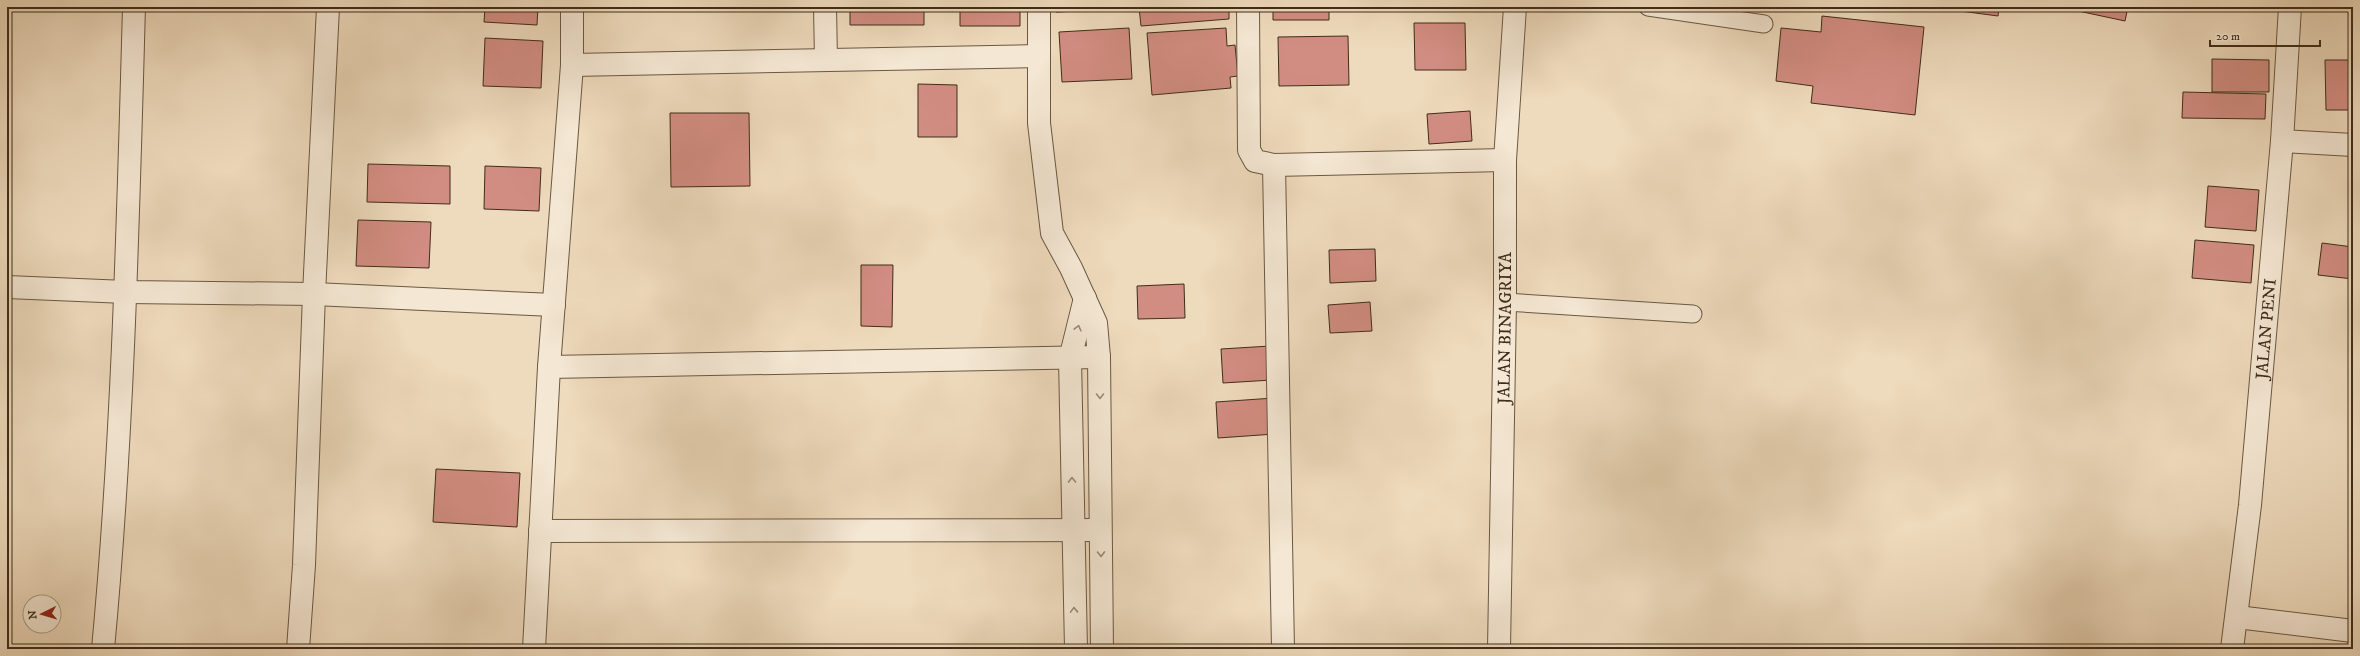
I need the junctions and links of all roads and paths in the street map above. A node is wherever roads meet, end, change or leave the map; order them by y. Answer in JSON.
{"nodes":[{"id":1,"x":134,"y":7,"type":"edge"},
{"id":2,"x":328,"y":7,"type":"edge"},
{"id":3,"x":572,"y":7,"type":"edge"},
{"id":4,"x":825,"y":7,"type":"edge"},
{"id":5,"x":1039,"y":7,"type":"edge"},
{"id":6,"x":1248,"y":7,"type":"edge"},
{"id":7,"x":1515,"y":7,"type":"edge"},
{"id":8,"x":1648,"y":7,"type":"edge"},
{"id":9,"x":2290,"y":7,"type":"edge"},
{"id":10,"x":1764,"y":24,"type":"dead end"},
{"id":11,"x":1039,"y":56,"type":"junction"},
{"id":12,"x":826,"y":60,"type":"junction"},
{"id":13,"x":572,"y":65,"type":"junction"},
{"id":14,"x":2282,"y":141,"type":"junction"},
{"id":15,"x":2353,"y":146,"type":"edge"},
{"id":16,"x":1505,"y":160,"type":"junction"},
{"id":17,"x":1274,"y":165,"type":"junction"},
{"id":18,"x":7,"y":287,"type":"edge"},
{"id":19,"x":126,"y":292,"type":"junction"},
{"id":20,"x":314,"y":294,"type":"junction"},
{"id":21,"x":1085,"y":298,"type":"junction"},
{"id":22,"x":1506,"y":302,"type":"junction"},
{"id":23,"x":554,"y":305,"type":"junction"},
{"id":24,"x":1693,"y":314,"type":"dead end"},
{"id":25,"x":1099,"y":357,"type":"junction"},
{"id":26,"x":1070,"y":359,"type":"junction"},
{"id":27,"x":549,"y":367,"type":"junction"},
{"id":28,"x":1072,"y":530,"type":"junction"},
{"id":29,"x":1100,"y":530,"type":"junction"},
{"id":30,"x":540,"y":531,"type":"junction"},
{"id":31,"x":2237,"y":617,"type":"junction"},
{"id":32,"x":2353,"y":631,"type":"edge"},
{"id":33,"x":103,"y":649,"type":"edge"},
{"id":34,"x":298,"y":649,"type":"edge"},
{"id":35,"x":534,"y":649,"type":"edge"},
{"id":36,"x":1076,"y":649,"type":"edge"},
{"id":37,"x":1102,"y":649,"type":"edge"},
{"id":38,"x":1282,"y":649,"type":"edge"},
{"id":39,"x":1499,"y":649,"type":"edge"},
{"id":40,"x":2232,"y":649,"type":"edge"}],
"edges":[{"from":1,"to":19,"type":"street"},
{"from":2,"to":20,"type":"street"},
{"from":3,"to":13,"type":"street"},
{"from":4,"to":12,"type":"street"},
{"from":5,"to":11,"type":"street"},
{"from":6,"to":17,"type":"street"},
{"from":7,"to":16,"type":"street","name":"JALAN BINAGRIYA"},
{"from":8,"to":10,"type":"lane"},
{"from":9,"to":14,"type":"street","name":"JALAN PENI"},
{"from":11,"to":12,"type":"street"},
{"from":11,"to":21,"type":"street"},
{"from":12,"to":13,"type":"street"},
{"from":13,"to":23,"type":"street"},
{"from":14,"to":15,"type":"street"},
{"from":14,"to":31,"type":"street","name":"JALAN PENI"},
{"from":16,"to":17,"type":"street"},
{"from":16,"to":22,"type":"street","name":"JALAN BINAGRIYA"},
{"from":17,"to":38,"type":"street"},
{"from":18,"to":19,"type":"street"},
{"from":19,"to":20,"type":"street"},
{"from":19,"to":33,"type":"street"},
{"from":20,"to":23,"type":"street"},
{"from":20,"to":34,"type":"street"},
{"from":21,"to":25,"type":"street"},
{"from":26,"to":21,"type":"street","one_way":true},
{"from":22,"to":24,"type":"lane"},
{"from":22,"to":39,"type":"street","name":"JALAN BINAGRIYA"},
{"from":23,"to":27,"type":"street"},
{"from":25,"to":26,"type":"street"},
{"from":25,"to":29,"type":"street","one_way":true},
{"from":26,"to":27,"type":"street"},
{"from":28,"to":26,"type":"street","one_way":true},
{"from":27,"to":30,"type":"street"},
{"from":28,"to":29,"type":"street"},
{"from":28,"to":30,"type":"street"},
{"from":36,"to":28,"type":"street","one_way":true},
{"from":29,"to":37,"type":"street","one_way":true},
{"from":30,"to":35,"type":"street"},
{"from":31,"to":32,"type":"street"},
{"from":31,"to":40,"type":"street","name":"JALAN PENI"}]}
